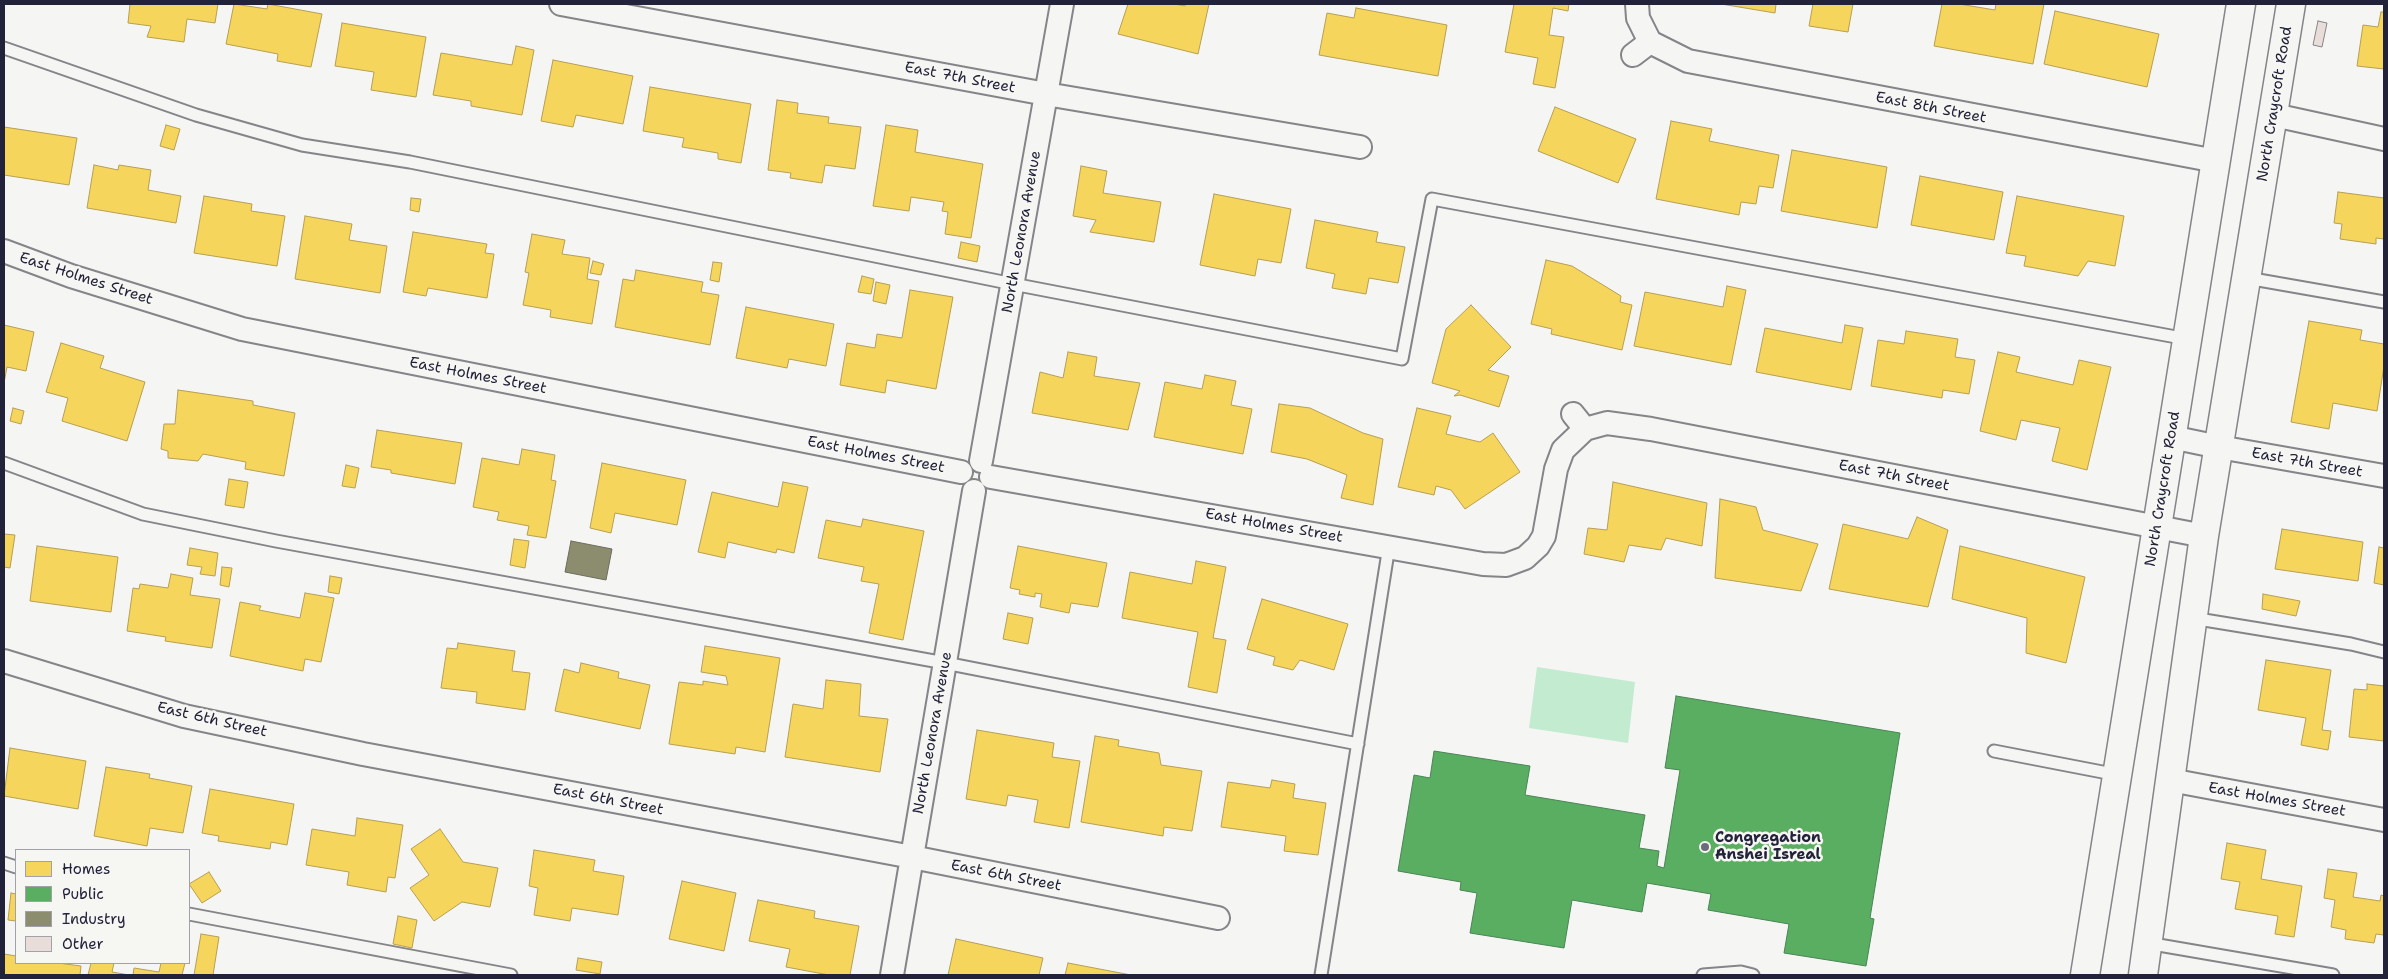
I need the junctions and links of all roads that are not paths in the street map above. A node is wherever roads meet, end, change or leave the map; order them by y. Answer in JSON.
{"nodes":[{"id":1,"x":560,"y":4,"type":"edge"},
{"id":2,"x":1062,"y":4,"type":"edge"},
{"id":3,"x":1637,"y":4,"type":"edge"},
{"id":4,"x":2241,"y":4,"type":"edge"},
{"id":5,"x":2291,"y":4,"type":"edge"},
{"id":6,"x":1650,"y":42,"type":"junction"},
{"id":7,"x":4,"y":48,"type":"edge"},
{"id":8,"x":1632,"y":55,"type":"dead end"},
{"id":9,"x":1046,"y":94,"type":"junction"},
{"id":10,"x":2274,"y":115,"type":"junction"},
{"id":11,"x":2384,"y":139,"type":"edge"},
{"id":12,"x":1360,"y":147,"type":"dead end"},
{"id":13,"x":2216,"y":161,"type":"junction"},
{"id":14,"x":4,"y":252,"type":"edge"},
{"id":15,"x":2247,"y":278,"type":"junction"},
{"id":16,"x":1013,"y":284,"type":"junction"},
{"id":17,"x":2384,"y":302,"type":"edge"},
{"id":18,"x":2187,"y":339,"type":"junction"},
{"id":19,"x":2171,"y":437,"type":"junction"},
{"id":20,"x":2219,"y":448,"type":"junction"},
{"id":21,"x":4,"y":462,"type":"edge"},
{"id":22,"x":986,"y":469,"type":"junction"},
{"id":23,"x":961,"y":472,"type":"junction"},
{"id":24,"x":2384,"y":476,"type":"edge"},
{"id":25,"x":974,"y":491,"type":"junction"},
{"id":26,"x":2157,"y":526,"type":"junction"},
{"id":27,"x":2204,"y":536,"type":"junction"},
{"id":28,"x":1389,"y":546,"type":"junction"},
{"id":29,"x":1526,"y":558,"type":"joint"},
{"id":30,"x":2192,"y":618,"type":"junction"},
{"id":31,"x":2384,"y":652,"type":"edge"},
{"id":32,"x":4,"y":661,"type":"edge"},
{"id":33,"x":945,"y":663,"type":"junction"},
{"id":34,"x":1358,"y":744,"type":"junction"},
{"id":35,"x":1994,"y":751,"type":"dead end"},
{"id":36,"x":2118,"y":775,"type":"junction"},
{"id":37,"x":2170,"y":780,"type":"junction"},
{"id":38,"x":2384,"y":820,"type":"edge"},
{"id":39,"x":912,"y":857,"type":"junction"},
{"id":40,"x":190,"y":914,"type":"edge"},
{"id":41,"x":1218,"y":918,"type":"dead end"},
{"id":42,"x":2147,"y":944,"type":"junction"},
{"id":43,"x":512,"y":975,"type":"edge"},
{"id":44,"x":892,"y":975,"type":"edge"},
{"id":45,"x":1321,"y":975,"type":"edge"},
{"id":46,"x":1703,"y":975,"type":"edge"},
{"id":47,"x":1753,"y":975,"type":"edge"},
{"id":48,"x":2085,"y":975,"type":"edge"},
{"id":49,"x":2143,"y":975,"type":"edge"},
{"id":50,"x":2333,"y":975,"type":"edge"}],
"edges":[{"from":1,"to":9,"type":"street","name":"East 7th Street"},
{"from":2,"to":9,"type":"street","name":"North Leonora Avenue"},
{"from":3,"to":6,"type":"street"},
{"from":4,"to":13,"type":"main road","name":"North Craycroft Road"},
{"from":5,"to":10,"type":"main road","name":"North Craycroft Road"},
{"from":6,"to":8,"type":"street"},
{"from":6,"to":13,"type":"street","name":"East 8th Street"},
{"from":7,"to":16,"type":"lane"},
{"from":9,"to":12,"type":"street","name":"East 7th Street"},
{"from":9,"to":16,"type":"street","name":"North Leonora Avenue"},
{"from":10,"to":11,"type":"street"},
{"from":10,"to":15,"type":"main road","name":"North Craycroft Road"},
{"from":13,"to":18,"type":"main road","name":"North Craycroft Road"},
{"from":14,"to":23,"type":"street","name":"East Holmes Street"},
{"from":15,"to":17,"type":"lane"},
{"from":15,"to":20,"type":"main road","name":"North Craycroft Road"},
{"from":16,"to":18,"type":"lane"},
{"from":16,"to":22,"type":"street","name":"North Leonora Avenue"},
{"from":18,"to":19,"type":"main road","name":"North Craycroft Road"},
{"from":19,"to":20,"type":"street","name":"East 7th Street"},
{"from":19,"to":26,"type":"main road","name":"North Craycroft Road"},
{"from":20,"to":24,"type":"street","name":"East 7th Street"},
{"from":20,"to":27,"type":"main road","name":"North Craycroft Road"},
{"from":21,"to":33,"type":"lane"},
{"from":22,"to":23,"type":"street"},
{"from":22,"to":25,"type":"street"},
{"from":22,"to":28,"type":"street","name":"East Holmes Street"},
{"from":23,"to":25,"type":"street"},
{"from":25,"to":33,"type":"street","name":"North Leonora Avenue"},
{"from":26,"to":27,"type":"street","name":"East 7th Street"},
{"from":26,"to":29,"type":"street","name":"East 7th Street"},
{"from":26,"to":36,"type":"main road","name":"North Craycroft Road"},
{"from":27,"to":30,"type":"main road","name":"North Craycroft Road"},
{"from":28,"to":29,"type":"street","name":"East Holmes Street"},
{"from":28,"to":34,"type":"lane"},
{"from":30,"to":31,"type":"lane"},
{"from":30,"to":37,"type":"main road","name":"North Craycroft Road"},
{"from":32,"to":39,"type":"street","name":"East 6th Street"},
{"from":33,"to":34,"type":"lane"},
{"from":33,"to":39,"type":"street","name":"North Leonora Avenue"},
{"from":34,"to":45,"type":"lane"},
{"from":35,"to":36,"type":"lane"},
{"from":36,"to":48,"type":"main road","name":"North Craycroft Road"},
{"from":37,"to":38,"type":"street","name":"East Holmes Street"},
{"from":37,"to":42,"type":"main road","name":"North Craycroft Road"},
{"from":39,"to":41,"type":"street","name":"East 6th Street"},
{"from":39,"to":44,"type":"street","name":"North Leonora Avenue"},
{"from":40,"to":43,"type":"lane"},
{"from":42,"to":49,"type":"main road","name":"North Craycroft Road"},
{"from":42,"to":50,"type":"lane"},
{"from":46,"to":47,"type":"lane"}]}
